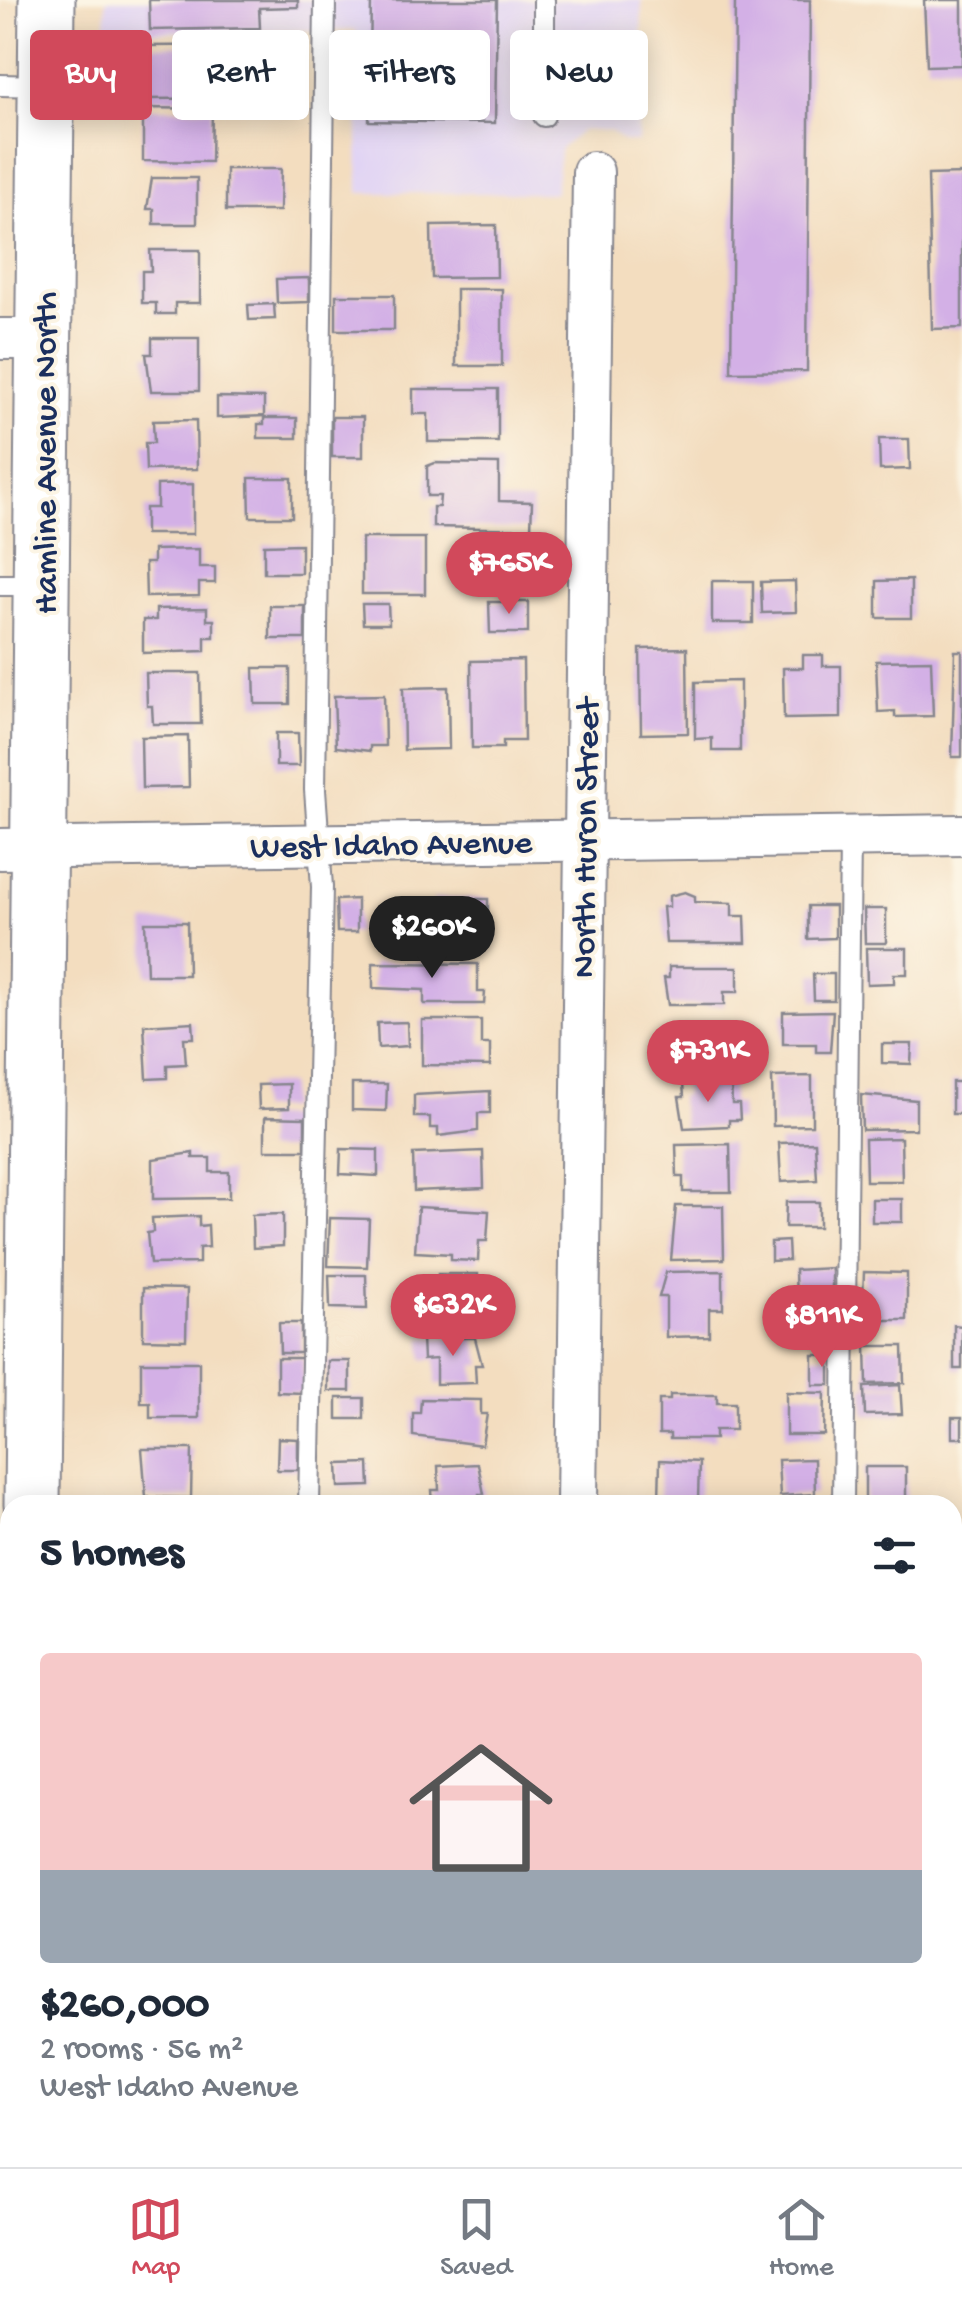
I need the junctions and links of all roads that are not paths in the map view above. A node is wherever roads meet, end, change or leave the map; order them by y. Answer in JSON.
{"nodes":[{"id":1,"x":48,"y":0,"type":"edge"},
{"id":2,"x":325,"y":0,"type":"edge"},
{"id":3,"x":544,"y":0,"type":"edge"},
{"id":4,"x":544,"y":30,"type":"edge"},
{"id":5,"x":23,"y":86,"type":"edge"},
{"id":6,"x":593,"y":172,"type":"dead end"},
{"id":7,"x":21,"y":339,"type":"edge"},
{"id":8,"x":21,"y":584,"type":"edge"},
{"id":9,"x":962,"y":834,"type":"edge"},
{"id":10,"x":850,"y":836,"type":"junction"},
{"id":11,"x":582,"y":837,"type":"junction"},
{"id":12,"x":322,"y":843,"type":"junction"},
{"id":13,"x":20,"y":849,"type":"edge"},
{"id":14,"x":16,"y":1366,"type":"edge"},
{"id":15,"x":31,"y":1495,"type":"edge"},
{"id":16,"x":309,"y":1495,"type":"edge"},
{"id":17,"x":576,"y":1495,"type":"edge"},
{"id":18,"x":843,"y":1495,"type":"edge"}],
"edges":[{"from":1,"to":5,"type":"street","name":"Hamline Avenue North"},
{"from":2,"to":12,"type":"lane"},
{"from":3,"to":4,"type":"lane"},
{"from":5,"to":7,"type":"street","name":"Hamline Avenue North"},
{"from":6,"to":11,"type":"street","name":"North Huron Street"},
{"from":7,"to":8,"type":"street","name":"Hamline Avenue North"},
{"from":8,"to":13,"type":"street","name":"Hamline Avenue North"},
{"from":9,"to":10,"type":"street","name":"West Idaho Avenue"},
{"from":10,"to":11,"type":"street","name":"West Idaho Avenue"},
{"from":10,"to":18,"type":"lane"},
{"from":11,"to":12,"type":"street","name":"West Idaho Avenue"},
{"from":11,"to":17,"type":"street","name":"North Huron Street"},
{"from":12,"to":13,"type":"street","name":"West Idaho Avenue"},
{"from":12,"to":16,"type":"lane"},
{"from":13,"to":14,"type":"street","name":"Hamline Avenue North"},
{"from":14,"to":15,"type":"street","name":"Hamline Avenue North"}]}
